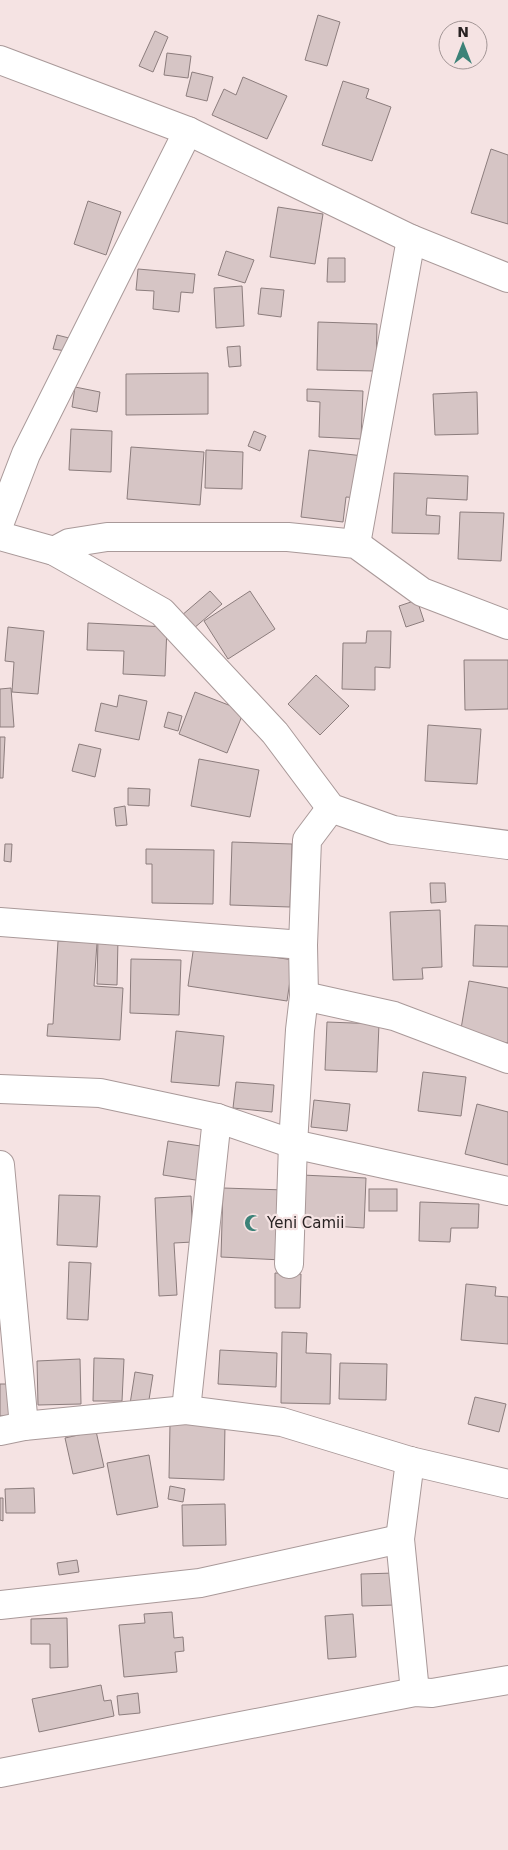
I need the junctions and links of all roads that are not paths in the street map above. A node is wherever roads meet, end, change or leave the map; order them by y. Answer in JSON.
{"nodes":[{"id":1,"x":0,"y":60,"type":"edge"},
{"id":2,"x":188,"y":131,"type":"junction"},
{"id":3,"x":411,"y":239,"type":"junction"},
{"id":4,"x":508,"y":278,"type":"edge"},
{"id":5,"x":0,"y":522,"type":"edge"},
{"id":6,"x":0,"y":536,"type":"edge"},
{"id":7,"x":356,"y":544,"type":"junction"},
{"id":8,"x":54,"y":551,"type":"junction"},
{"id":9,"x":508,"y":625,"type":"edge"},
{"id":10,"x":331,"y":808,"type":"junction"},
{"id":11,"x":508,"y":845,"type":"edge"},
{"id":12,"x":0,"y":922,"type":"edge"},
{"id":13,"x":302,"y":945,"type":"junction"},
{"id":14,"x":304,"y":996,"type":"junction"},
{"id":15,"x":508,"y":1059,"type":"edge"},
{"id":16,"x":0,"y":1089,"type":"edge"},
{"id":17,"x":217,"y":1118,"type":"junction"},
{"id":18,"x":293,"y":1144,"type":"junction"},
{"id":19,"x":0,"y":1165,"type":"edge"},
{"id":20,"x":508,"y":1191,"type":"edge"},
{"id":21,"x":289,"y":1264,"type":"dead end"},
{"id":22,"x":186,"y":1410,"type":"junction"},
{"id":23,"x":12,"y":1428,"type":"edge"},
{"id":24,"x":410,"y":1460,"type":"junction"},
{"id":25,"x":508,"y":1484,"type":"edge"},
{"id":26,"x":400,"y":1539,"type":"junction"},
{"id":27,"x":0,"y":1605,"type":"edge"},
{"id":28,"x":508,"y":1680,"type":"edge"},
{"id":29,"x":415,"y":1692,"type":"junction"},
{"id":30,"x":0,"y":1772,"type":"edge"}],
"edges":[{"from":1,"to":2,"type":"street"},
{"from":2,"to":3,"type":"street"},
{"from":2,"to":5,"type":"street"},
{"from":3,"to":4,"type":"street"},
{"from":3,"to":7,"type":"street"},
{"from":6,"to":8,"type":"street"},
{"from":7,"to":8,"type":"street"},
{"from":7,"to":9,"type":"street"},
{"from":8,"to":10,"type":"street"},
{"from":10,"to":11,"type":"street"},
{"from":10,"to":13,"type":"street"},
{"from":12,"to":13,"type":"street"},
{"from":13,"to":14,"type":"street"},
{"from":14,"to":15,"type":"street"},
{"from":14,"to":18,"type":"street"},
{"from":16,"to":17,"type":"street"},
{"from":17,"to":18,"type":"street"},
{"from":17,"to":22,"type":"street"},
{"from":18,"to":20,"type":"street"},
{"from":18,"to":21,"type":"street"},
{"from":19,"to":23,"type":"street"},
{"from":22,"to":23,"type":"street"},
{"from":22,"to":24,"type":"street"},
{"from":24,"to":25,"type":"street"},
{"from":24,"to":26,"type":"street"},
{"from":26,"to":27,"type":"street"},
{"from":26,"to":29,"type":"street"},
{"from":28,"to":29,"type":"street"},
{"from":29,"to":30,"type":"street"}]}
